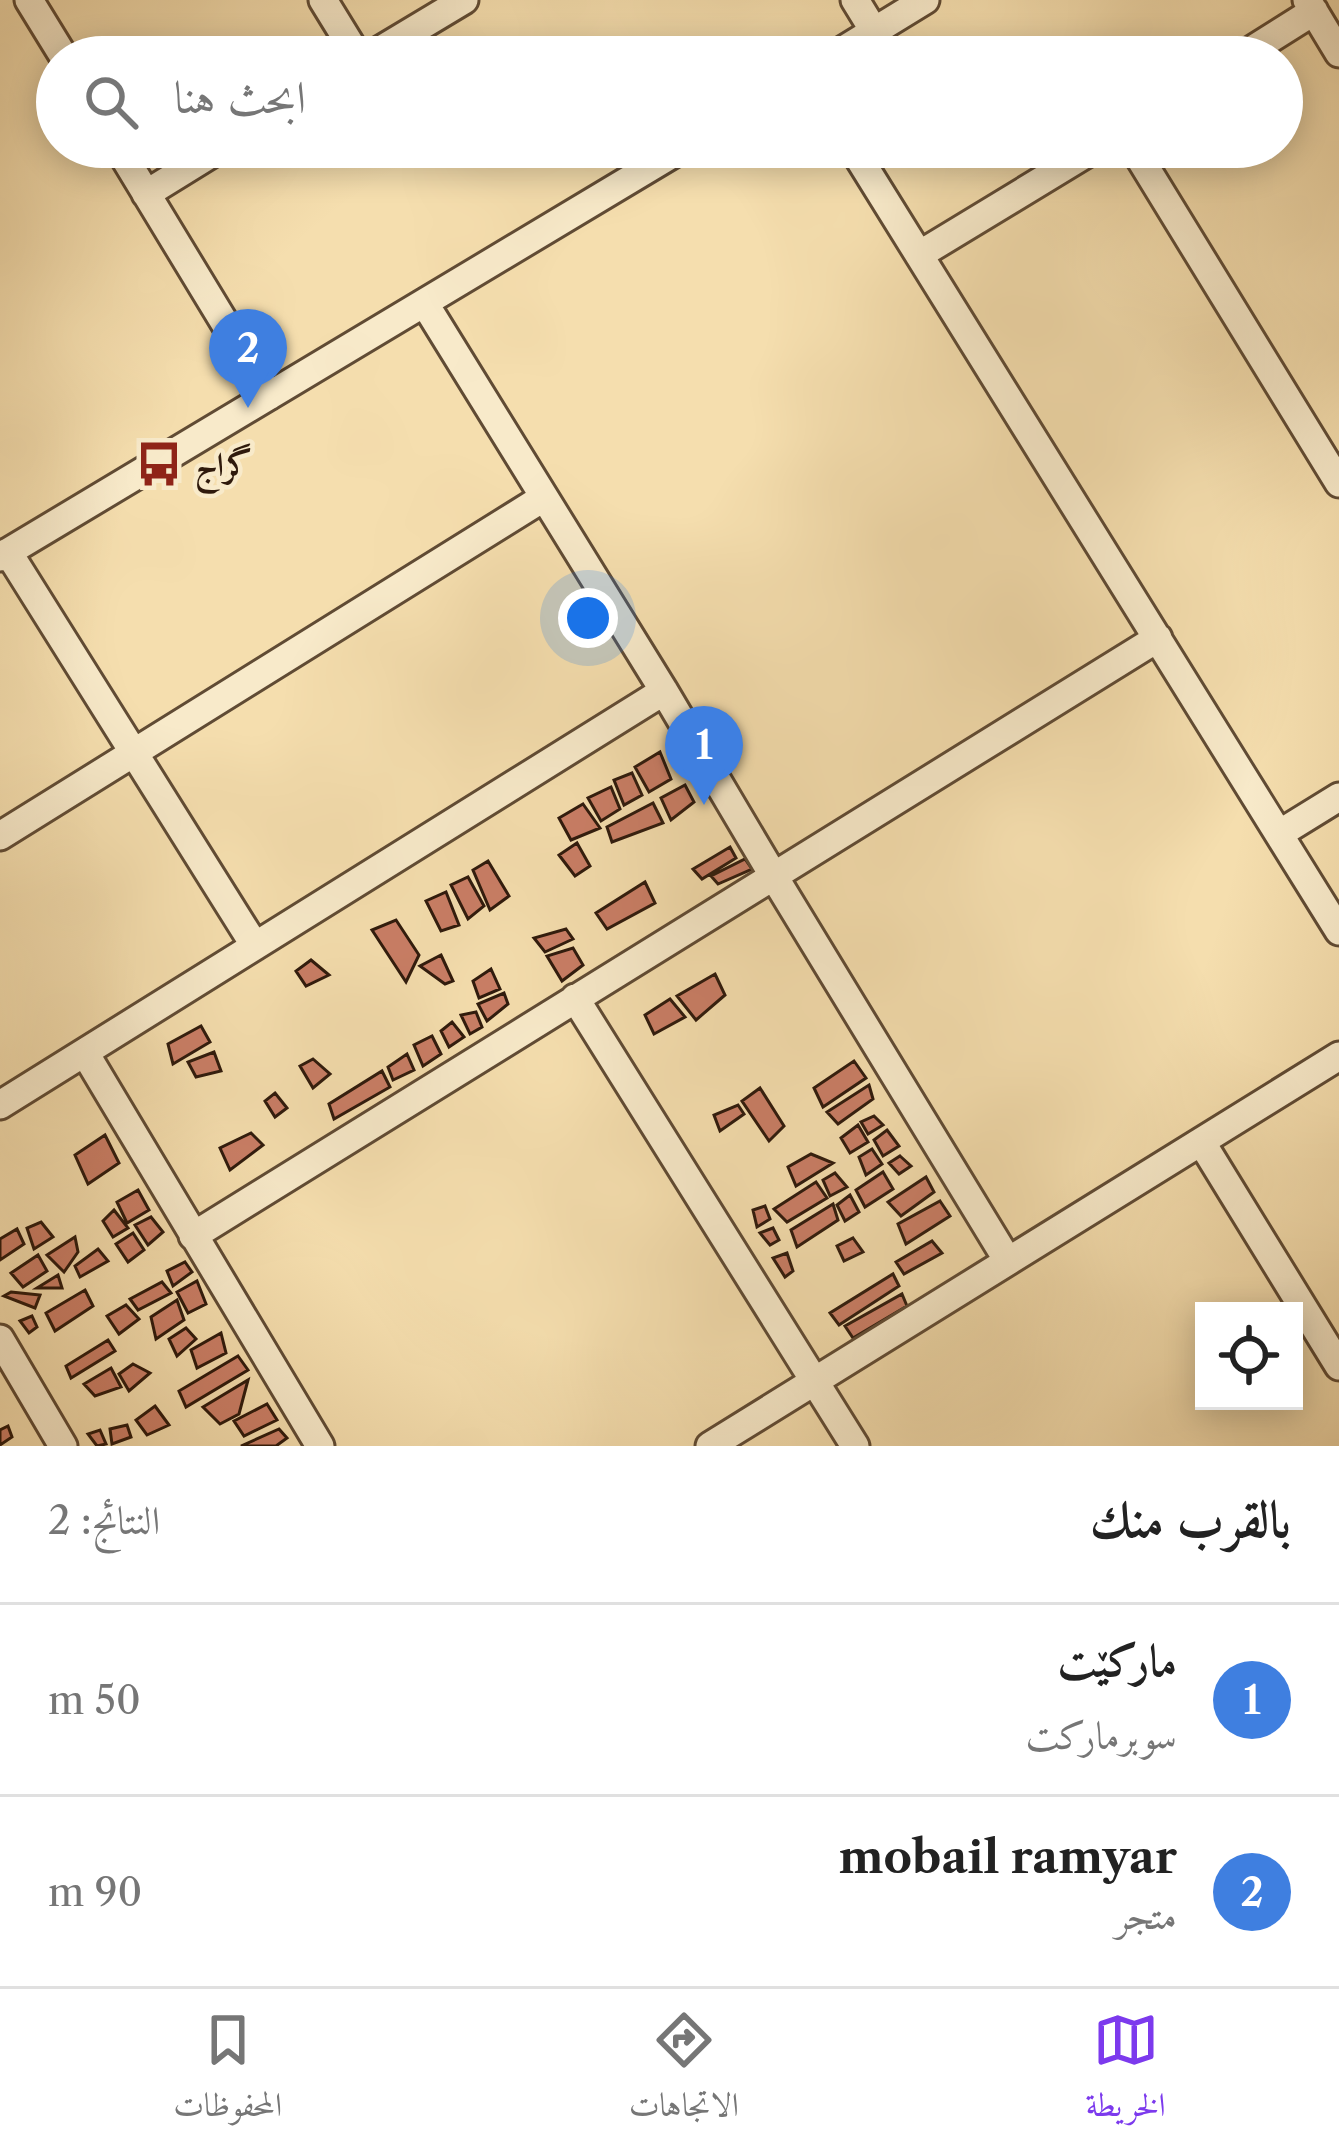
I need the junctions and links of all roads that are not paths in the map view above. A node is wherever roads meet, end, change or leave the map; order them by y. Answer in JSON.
{"nodes":[{"id":1,"x":29,"y":0,"type":"edge"},
{"id":2,"x":323,"y":0,"type":"edge"},
{"id":3,"x":464,"y":0,"type":"edge"},
{"id":4,"x":855,"y":0,"type":"edge"},
{"id":5,"x":926,"y":0,"type":"edge"},
{"id":6,"x":1310,"y":6,"type":"edge"},
{"id":7,"x":874,"y":32,"type":"junction"},
{"id":8,"x":51,"y":36,"type":"edge"},
{"id":9,"x":345,"y":36,"type":"edge"},
{"id":10,"x":404,"y":36,"type":"edge"},
{"id":11,"x":867,"y":36,"type":"edge"},
{"id":12,"x":1269,"y":36,"type":"edge"},
{"id":13,"x":1339,"y":53,"type":"edge"},
{"id":14,"x":131,"y":168,"type":"edge"},
{"id":15,"x":188,"y":168,"type":"edge"},
{"id":16,"x":649,"y":168,"type":"edge"},
{"id":17,"x":865,"y":168,"type":"edge"},
{"id":18,"x":1062,"y":168,"type":"edge"},
{"id":19,"x":1146,"y":168,"type":"edge"},
{"id":20,"x":146,"y":194,"type":"junction"},
{"id":21,"x":919,"y":255,"type":"junction"},
{"id":22,"x":425,"y":304,"type":"junction"},
{"id":23,"x":269,"y":396,"type":"junction"},
{"id":24,"x":1339,"y":483,"type":"edge"},
{"id":25,"x":543,"y":498,"type":"junction"},
{"id":26,"x":4,"y":555,"type":"edge"},
{"id":27,"x":1158,"y":638,"type":"junction"},
{"id":28,"x":664,"y":691,"type":"junction"},
{"id":29,"x":134,"y":753,"type":"junction"},
{"id":30,"x":1339,"y":797,"type":"edge"},
{"id":31,"x":1279,"y":834,"type":"junction"},
{"id":32,"x":0,"y":836,"type":"edge"},
{"id":33,"x":773,"y":875,"type":"junction"},
{"id":34,"x":1339,"y":931,"type":"edge"},
{"id":35,"x":254,"y":946,"type":"junction"},
{"id":36,"x":575,"y":998,"type":"junction"},
{"id":37,"x":85,"y":1053,"type":"junction"},
{"id":38,"x":1339,"y":1056,"type":"edge"},
{"id":39,"x":0,"y":1105,"type":"edge"},
{"id":40,"x":1202,"y":1143,"type":"junction"},
{"id":41,"x":193,"y":1236,"type":"junction"},
{"id":42,"x":1008,"y":1261,"type":"junction"},
{"id":43,"x":0,"y":1339,"type":"edge"},
{"id":44,"x":1339,"y":1366,"type":"edge"},
{"id":45,"x":815,"y":1381,"type":"junction"},
{"id":46,"x":63,"y":1446,"type":"edge"},
{"id":47,"x":320,"y":1446,"type":"edge"},
{"id":48,"x":710,"y":1446,"type":"edge"},
{"id":49,"x":855,"y":1446,"type":"edge"}],
"edges":[{"from":1,"to":8,"type":"street"},
{"from":2,"to":9,"type":"street"},
{"from":3,"to":10,"type":"street"},
{"from":4,"to":7,"type":"street"},
{"from":5,"to":7,"type":"street"},
{"from":6,"to":12,"type":"street"},
{"from":6,"to":13,"type":"street"},
{"from":7,"to":11,"type":"street"},
{"from":14,"to":20,"type":"street"},
{"from":15,"to":20,"type":"street"},
{"from":16,"to":22,"type":"street"},
{"from":17,"to":21,"type":"street"},
{"from":18,"to":21,"type":"street"},
{"from":19,"to":24,"type":"street"},
{"from":20,"to":23,"type":"street"},
{"from":21,"to":27,"type":"street"},
{"from":22,"to":23,"type":"street"},
{"from":22,"to":25,"type":"street"},
{"from":23,"to":26,"type":"street"},
{"from":25,"to":28,"type":"street"},
{"from":25,"to":29,"type":"street"},
{"from":26,"to":29,"type":"street"},
{"from":27,"to":31,"type":"street"},
{"from":27,"to":33,"type":"street"},
{"from":28,"to":33,"type":"street"},
{"from":28,"to":35,"type":"street"},
{"from":29,"to":32,"type":"street"},
{"from":29,"to":35,"type":"street"},
{"from":30,"to":31,"type":"street"},
{"from":31,"to":34,"type":"street"},
{"from":33,"to":36,"type":"street"},
{"from":33,"to":42,"type":"street"},
{"from":35,"to":37,"type":"street"},
{"from":36,"to":41,"type":"street"},
{"from":36,"to":45,"type":"street"},
{"from":37,"to":39,"type":"street"},
{"from":37,"to":41,"type":"street"},
{"from":38,"to":40,"type":"street"},
{"from":40,"to":42,"type":"street"},
{"from":40,"to":44,"type":"street"},
{"from":41,"to":47,"type":"street"},
{"from":42,"to":45,"type":"street"},
{"from":43,"to":46,"type":"street"},
{"from":45,"to":48,"type":"street"},
{"from":45,"to":49,"type":"street"}]}
